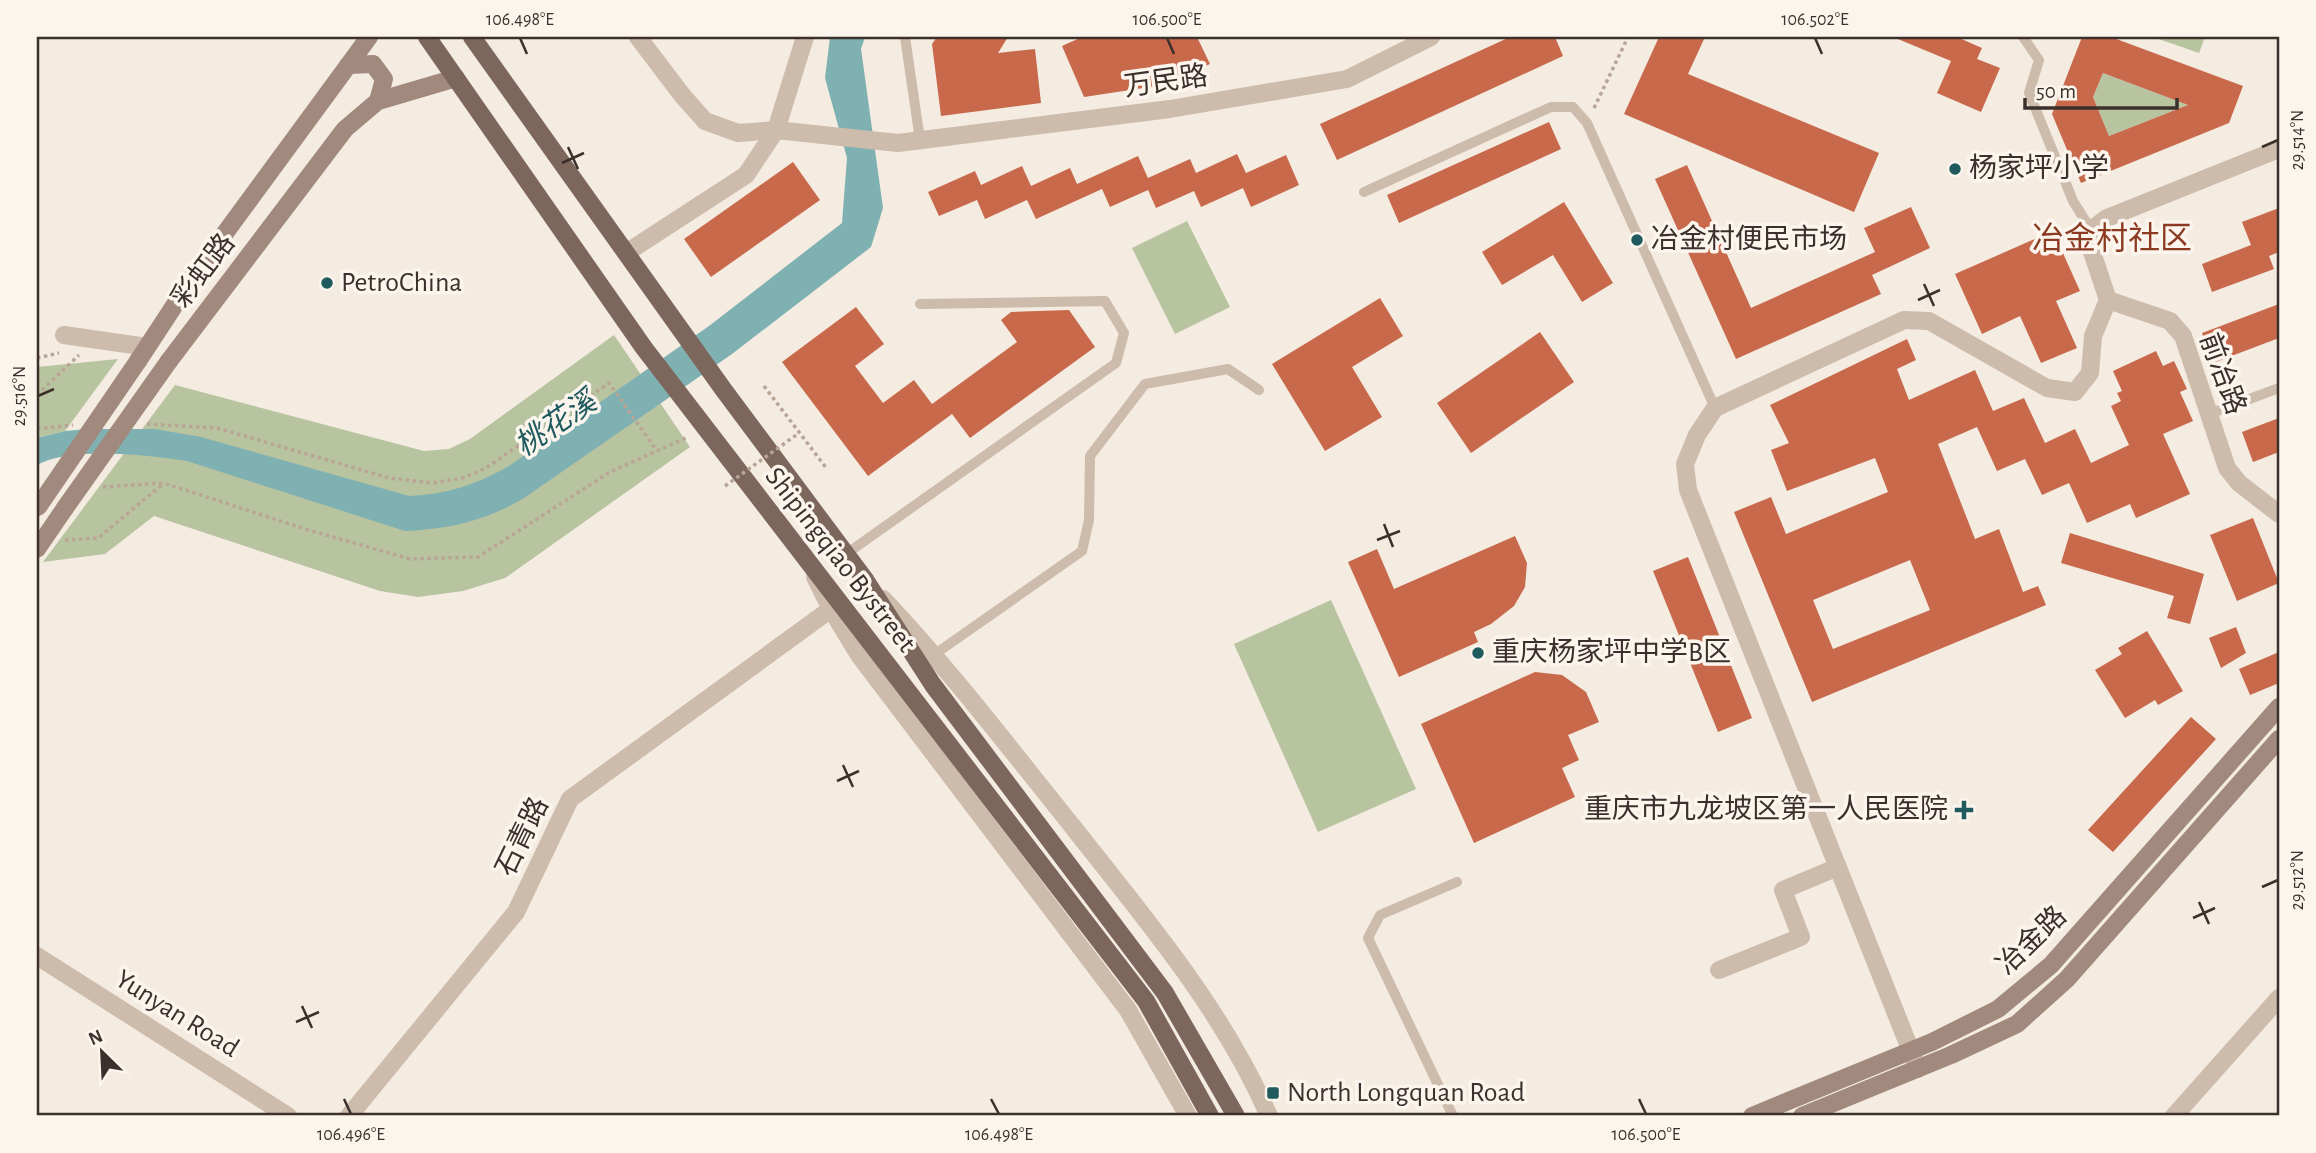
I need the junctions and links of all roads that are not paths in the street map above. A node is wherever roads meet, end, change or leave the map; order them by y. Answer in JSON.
{"nodes":[{"id":1,"x":427,"y":37,"type":"edge"},
{"id":2,"x":472,"y":37,"type":"edge"},
{"id":3,"x":638,"y":37,"type":"edge"},
{"id":4,"x":806,"y":37,"type":"edge"},
{"id":5,"x":905,"y":37,"type":"edge"},
{"id":6,"x":1431,"y":37,"type":"edge"},
{"id":7,"x":2023,"y":37,"type":"edge"},
{"id":8,"x":363,"y":38,"type":"edge"},
{"id":9,"x":348,"y":65,"type":"junction"},
{"id":10,"x":456,"y":78,"type":"junction"},
{"id":11,"x":378,"y":101,"type":"junction"},
{"id":12,"x":782,"y":131,"type":"junction"},
{"id":13,"x":920,"y":140,"type":"junction"},
{"id":14,"x":2279,"y":149,"type":"edge"},
{"id":15,"x":1364,"y":192,"type":"dead end"},
{"id":16,"x":2091,"y":230,"type":"junction"},
{"id":17,"x":626,"y":253,"type":"junction"},
{"id":18,"x":195,"y":274,"type":"junction"},
{"id":19,"x":225,"y":288,"type":"junction"},
{"id":20,"x":2108,"y":300,"type":"junction"},
{"id":21,"x":920,"y":304,"type":"dead end"},
{"id":22,"x":64,"y":335,"type":"dead end"},
{"id":23,"x":143,"y":354,"type":"junction"},
{"id":24,"x":2279,"y":388,"type":"edge"},
{"id":25,"x":1259,"y":390,"type":"dead end"},
{"id":26,"x":1715,"y":408,"type":"junction"},
{"id":27,"x":2209,"y":414,"type":"junction"},
{"id":28,"x":38,"y":508,"type":"edge"},
{"id":29,"x":2279,"y":514,"type":"edge"},
{"id":30,"x":39,"y":545,"type":"edge"},
{"id":31,"x":846,"y":554,"type":"junction"},
{"id":32,"x":806,"y":558,"type":"junction"},
{"id":33,"x":866,"y":580,"type":"junction"},
{"id":34,"x":831,"y":609,"type":"junction"},
{"id":35,"x":935,"y":654,"type":"junction"},
{"id":36,"x":2279,"y":707,"type":"edge"},
{"id":37,"x":2279,"y":739,"type":"edge"},
{"id":38,"x":1838,"y":867,"type":"junction"},
{"id":39,"x":1457,"y":882,"type":"dead end"},
{"id":40,"x":37,"y":956,"type":"edge"},
{"id":41,"x":1719,"y":970,"type":"dead end"},
{"id":42,"x":2279,"y":998,"type":"edge"},
{"id":43,"x":1911,"y":1051,"type":"junction"},
{"id":44,"x":1918,"y":1069,"type":"junction"},
{"id":45,"x":288,"y":1116,"type":"edge"},
{"id":46,"x":349,"y":1116,"type":"edge"},
{"id":47,"x":1188,"y":1116,"type":"edge"},
{"id":48,"x":1210,"y":1116,"type":"edge"},
{"id":49,"x":1236,"y":1116,"type":"edge"},
{"id":50,"x":1269,"y":1116,"type":"edge"},
{"id":51,"x":1453,"y":1116,"type":"edge"},
{"id":52,"x":1752,"y":1116,"type":"edge"},
{"id":53,"x":1802,"y":1116,"type":"edge"},
{"id":54,"x":2174,"y":1116,"type":"edge"}],
"edges":[{"from":1,"to":10,"type":"main road","name":"Shipingqiao Bystreet"},
{"from":2,"to":17,"type":"main road","name":"Shipingqiao Bystreet"},
{"from":3,"to":12,"type":"street","name":"万民路"},
{"from":4,"to":12,"type":"street"},
{"from":5,"to":13,"type":"lane"},
{"from":6,"to":13,"type":"street","name":"万民路"},
{"from":7,"to":16,"type":"lane"},
{"from":8,"to":9,"type":"main road","name":"彩虹路"},
{"from":9,"to":11,"type":"main road"},
{"from":9,"to":18,"type":"main road","name":"彩虹路"},
{"from":10,"to":11,"type":"main road","name":"彩虹路"},
{"from":10,"to":32,"type":"main road","name":"Shipingqiao Bystreet"},
{"from":11,"to":19,"type":"main road","name":"彩虹路"},
{"from":12,"to":13,"type":"street","name":"万民路"},
{"from":12,"to":17,"type":"street"},
{"from":14,"to":16,"type":"street"},
{"from":15,"to":26,"type":"lane"},
{"from":16,"to":20,"type":"street"},
{"from":17,"to":31,"type":"main road","name":"Shipingqiao Bystreet"},
{"from":18,"to":19,"type":"main road"},
{"from":18,"to":23,"type":"main road","name":"彩虹路"},
{"from":19,"to":30,"type":"main road","name":"彩虹路","bridge":true},
{"from":20,"to":26,"type":"street"},
{"from":20,"to":27,"type":"street","name":"前冶路"},
{"from":21,"to":31,"type":"lane"},
{"from":22,"to":23,"type":"street"},
{"from":23,"to":28,"type":"main road","name":"彩虹路","bridge":true},
{"from":24,"to":27,"type":"lane"},
{"from":25,"to":35,"type":"lane"},
{"from":26,"to":38,"type":"street"},
{"from":27,"to":29,"type":"street","name":"前冶路"},
{"from":31,"to":33,"type":"main road","name":"Shipingqiao Bystreet"},
{"from":32,"to":34,"type":"street"},
{"from":32,"to":48,"type":"main road","name":"Shipingqiao Bystreet"},
{"from":33,"to":35,"type":"street"},
{"from":33,"to":49,"type":"main road","name":"Shipingqiao Bystreet"},
{"from":34,"to":46,"type":"street","name":"石青路"},
{"from":34,"to":47,"type":"street"},
{"from":35,"to":50,"type":"street"},
{"from":36,"to":43,"type":"main road","name":"冶金路"},
{"from":37,"to":44,"type":"main road","name":"冶金路"},
{"from":38,"to":41,"type":"street"},
{"from":38,"to":43,"type":"street"},
{"from":39,"to":51,"type":"lane"},
{"from":40,"to":45,"type":"street","name":"Yunyan Road"},
{"from":42,"to":54,"type":"street"},
{"from":43,"to":44,"type":"street"},
{"from":43,"to":52,"type":"main road","name":"冶金路"},
{"from":44,"to":53,"type":"main road","name":"冶金路"}]}
